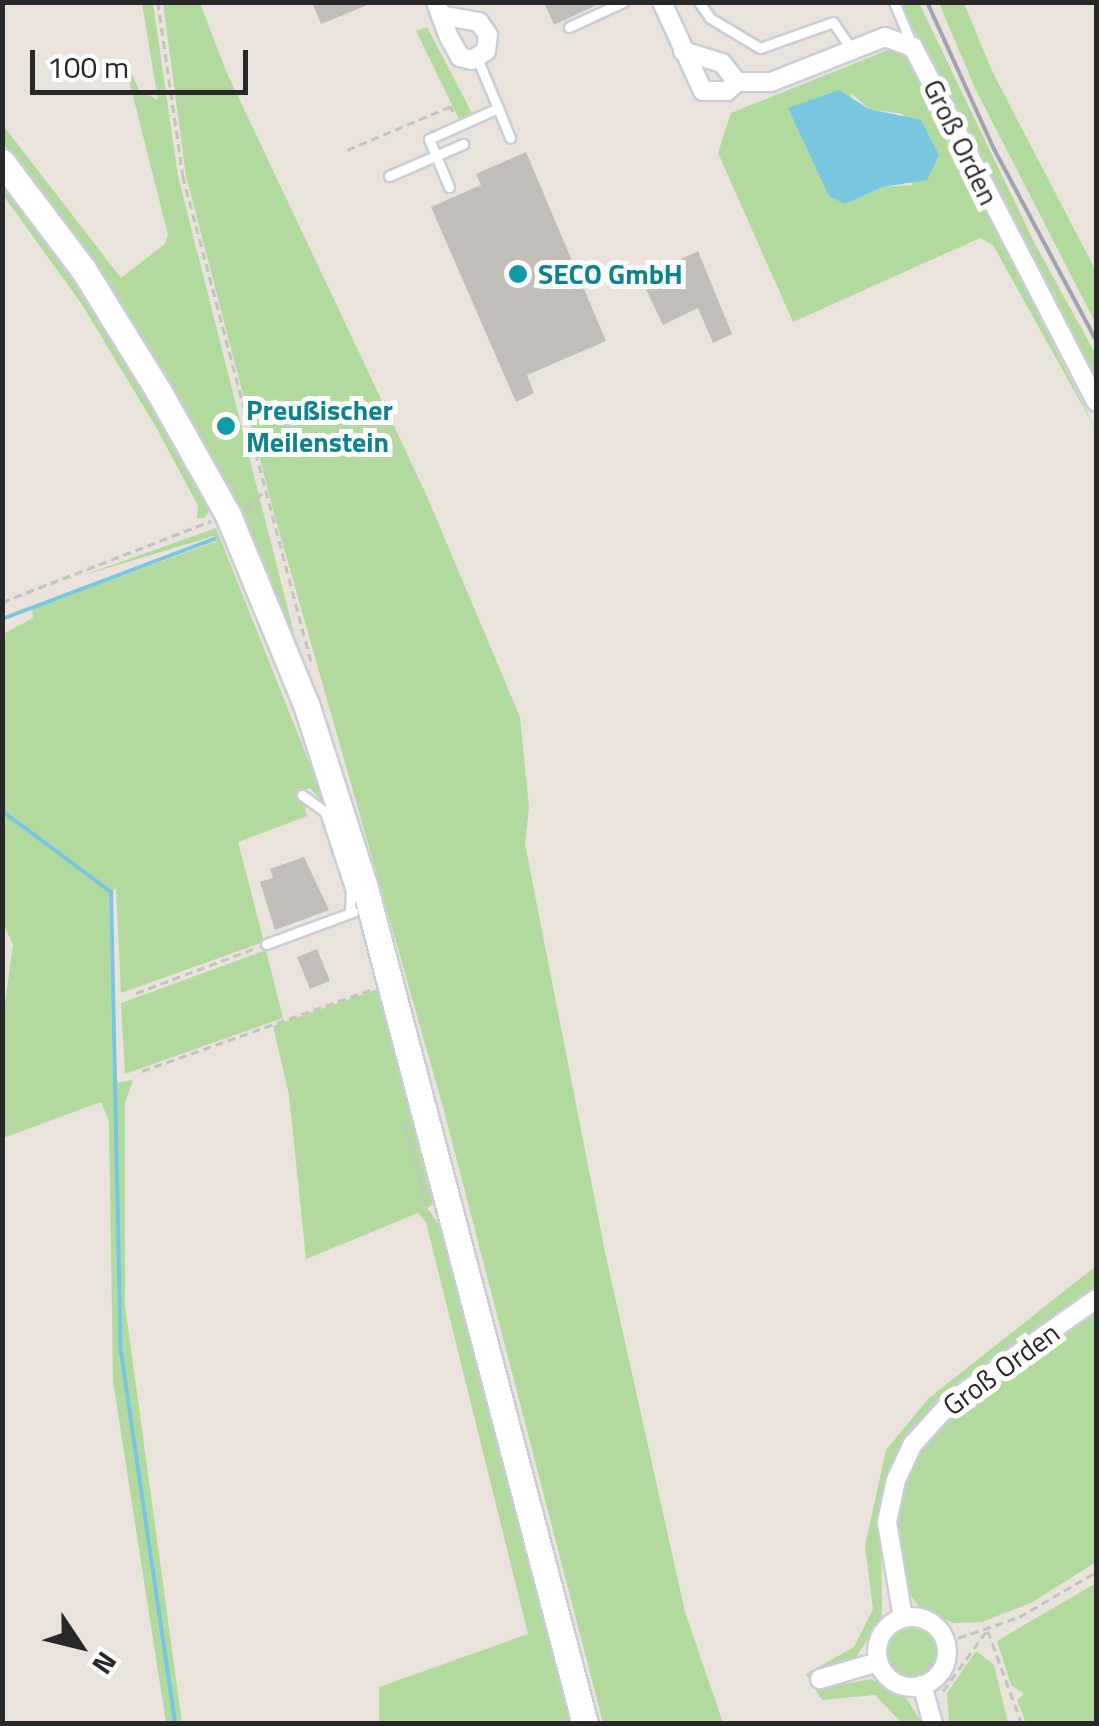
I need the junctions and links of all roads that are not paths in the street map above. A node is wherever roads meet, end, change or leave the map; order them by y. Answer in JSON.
{"nodes":[{"id":1,"x":623,"y":2,"type":"edge"},
{"id":2,"x":662,"y":2,"type":"edge"},
{"id":3,"x":699,"y":2,"type":"edge"},
{"id":4,"x":894,"y":2,"type":"edge"},
{"id":5,"x":439,"y":9,"type":"edge"},
{"id":6,"x":569,"y":27,"type":"dead end"},
{"id":7,"x":851,"y":48,"type":"junction"},
{"id":8,"x":913,"y":48,"type":"junction"},
{"id":9,"x":683,"y":50,"type":"junction"},
{"id":10,"x":478,"y":58,"type":"junction"},
{"id":11,"x":737,"y":82,"type":"junction"},
{"id":12,"x":498,"y":108,"type":"junction"},
{"id":13,"x":510,"y":138,"type":"dead end"},
{"id":14,"x":463,"y":144,"type":"dead end"},
{"id":15,"x":436,"y":155,"type":"junction"},
{"id":16,"x":2,"y":162,"type":"edge"},
{"id":17,"x":389,"y":176,"type":"dead end"},
{"id":18,"x":449,"y":187,"type":"dead end"},
{"id":19,"x":1096,"y":402,"type":"edge"},
{"id":20,"x":302,"y":795,"type":"dead end"},
{"id":21,"x":360,"y":910,"type":"junction"},
{"id":22,"x":266,"y":944,"type":"road end"},
{"id":23,"x":1096,"y":1300,"type":"edge"},
{"id":24,"x":903,"y":1618,"type":"junction"},
{"id":25,"x":878,"y":1662,"type":"junction"},
{"id":26,"x":820,"y":1679,"type":"dead end"},
{"id":27,"x":922,"y":1686,"type":"junction"},
{"id":28,"x":584,"y":1724,"type":"edge"},
{"id":29,"x":933,"y":1724,"type":"edge"}],
"edges":[{"from":1,"to":6,"type":"lane"},
{"from":2,"to":9,"type":"street"},
{"from":3,"to":7,"type":"lane"},
{"from":4,"to":8,"type":"lane"},
{"from":5,"to":10,"type":"street"},
{"from":5,"to":10,"type":"street"},
{"from":7,"to":8,"type":"street","name":"Groß Orden"},
{"from":7,"to":11,"type":"street","name":"Groß Orden"},
{"from":8,"to":19,"type":"street","name":"Groß Orden"},
{"from":9,"to":11,"type":"street"},
{"from":9,"to":11,"type":"street","name":"Groß Orden"},
{"from":10,"to":12,"type":"lane"},
{"from":12,"to":13,"type":"lane"},
{"from":12,"to":15,"type":"lane"},
{"from":14,"to":15,"type":"lane"},
{"from":15,"to":17,"type":"lane"},
{"from":15,"to":18,"type":"lane"},
{"from":16,"to":21,"type":"main road"},
{"from":20,"to":21,"type":"lane"},
{"from":21,"to":22,"type":"lane"},
{"from":21,"to":28,"type":"main road"},
{"from":23,"to":24,"type":"street","name":"Groß Orden"},
{"from":24,"to":25,"type":"street"},
{"from":24,"to":27,"type":"street"},
{"from":25,"to":26,"type":"street"},
{"from":25,"to":27,"type":"street"},
{"from":27,"to":29,"type":"street"}]}
